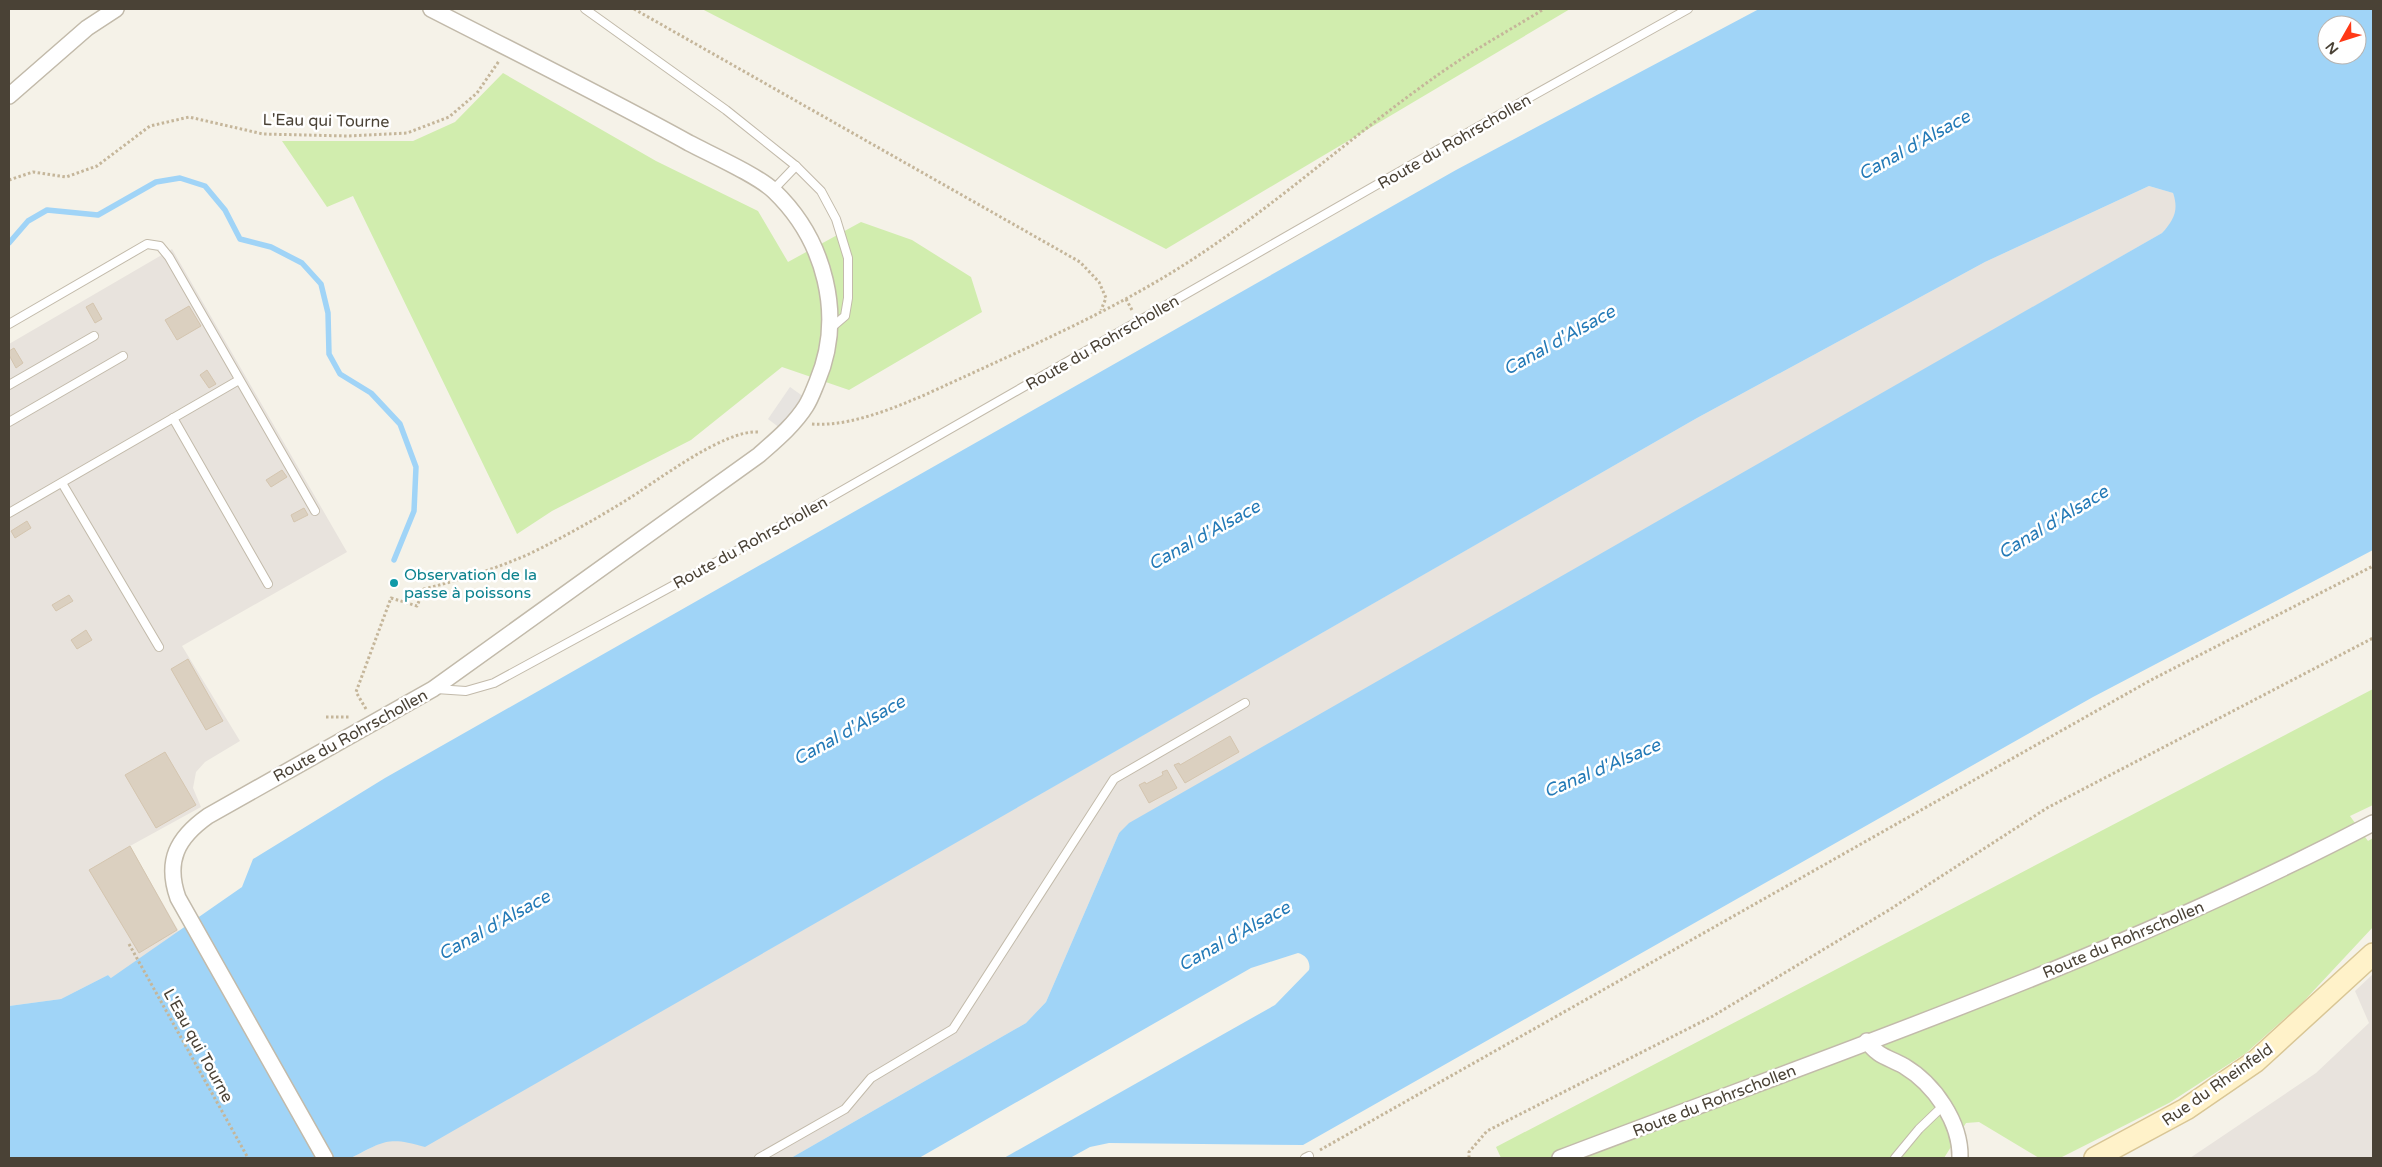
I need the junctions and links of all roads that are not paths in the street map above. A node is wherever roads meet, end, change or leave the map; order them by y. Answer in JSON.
{"nodes":[{"id":1,"x":116,"y":9,"type":"edge"},
{"id":2,"x":431,"y":9,"type":"edge"},
{"id":3,"x":585,"y":9,"type":"edge"},
{"id":4,"x":1688,"y":9,"type":"edge"},
{"id":5,"x":9,"y":96,"type":"edge"},
{"id":6,"x":796,"y":166,"type":"junction"},
{"id":7,"x":773,"y":190,"type":"junction"},
{"id":8,"x":9,"y":324,"type":"edge"},
{"id":9,"x":831,"y":328,"type":"junction"},
{"id":10,"x":94,"y":336,"type":"dead end"},
{"id":11,"x":123,"y":356,"type":"dead end"},
{"id":12,"x":239,"y":380,"type":"junction"},
{"id":13,"x":9,"y":385,"type":"edge"},
{"id":14,"x":174,"y":418,"type":"junction"},
{"id":15,"x":9,"y":422,"type":"edge"},
{"id":16,"x":62,"y":483,"type":"junction"},
{"id":17,"x":315,"y":511,"type":"dead end"},
{"id":18,"x":9,"y":513,"type":"edge"},
{"id":19,"x":268,"y":584,"type":"dead end"},
{"id":20,"x":159,"y":647,"type":"dead end"},
{"id":21,"x":433,"y":689,"type":"junction"},
{"id":22,"x":1245,"y":703,"type":"dead end"},
{"id":23,"x":2373,"y":823,"type":"edge"},
{"id":24,"x":2372,"y":956,"type":"edge"},
{"id":25,"x":1867,"y":1041,"type":"junction"},
{"id":26,"x":1944,"y":1105,"type":"junction"},
{"id":27,"x":325,"y":1158,"type":"edge"},
{"id":28,"x":759,"y":1158,"type":"edge"},
{"id":29,"x":1560,"y":1158,"type":"edge"},
{"id":30,"x":1895,"y":1158,"type":"edge"},
{"id":31,"x":1960,"y":1158,"type":"edge"},
{"id":32,"x":2095,"y":1158,"type":"edge"}],
"edges":[{"from":1,"to":5,"type":"street"},
{"from":2,"to":7,"type":"street"},
{"from":3,"to":6,"type":"lane"},
{"from":4,"to":21,"type":"lane","name":"Route du Rohrschollen"},
{"from":6,"to":7,"type":"lane"},
{"from":6,"to":9,"type":"lane"},
{"from":7,"to":9,"type":"street"},
{"from":8,"to":12,"type":"lane"},
{"from":9,"to":21,"type":"street"},
{"from":10,"to":13,"type":"lane"},
{"from":11,"to":15,"type":"lane"},
{"from":12,"to":14,"type":"lane"},
{"from":12,"to":17,"type":"lane"},
{"from":14,"to":16,"type":"lane"},
{"from":14,"to":19,"type":"lane"},
{"from":16,"to":18,"type":"lane"},
{"from":16,"to":20,"type":"lane"},
{"from":21,"to":27,"type":"street","name":"Route du Rohrschollen"},
{"from":22,"to":28,"type":"lane"},
{"from":23,"to":25,"type":"street","name":"Route du Rohrschollen"},
{"from":24,"to":32,"type":"street","name":"Rue du Rheinfeld"},
{"from":25,"to":26,"type":"street"},
{"from":25,"to":29,"type":"street","name":"Route du Rohrschollen"},
{"from":26,"to":30,"type":"lane"},
{"from":26,"to":31,"type":"street"}]}
